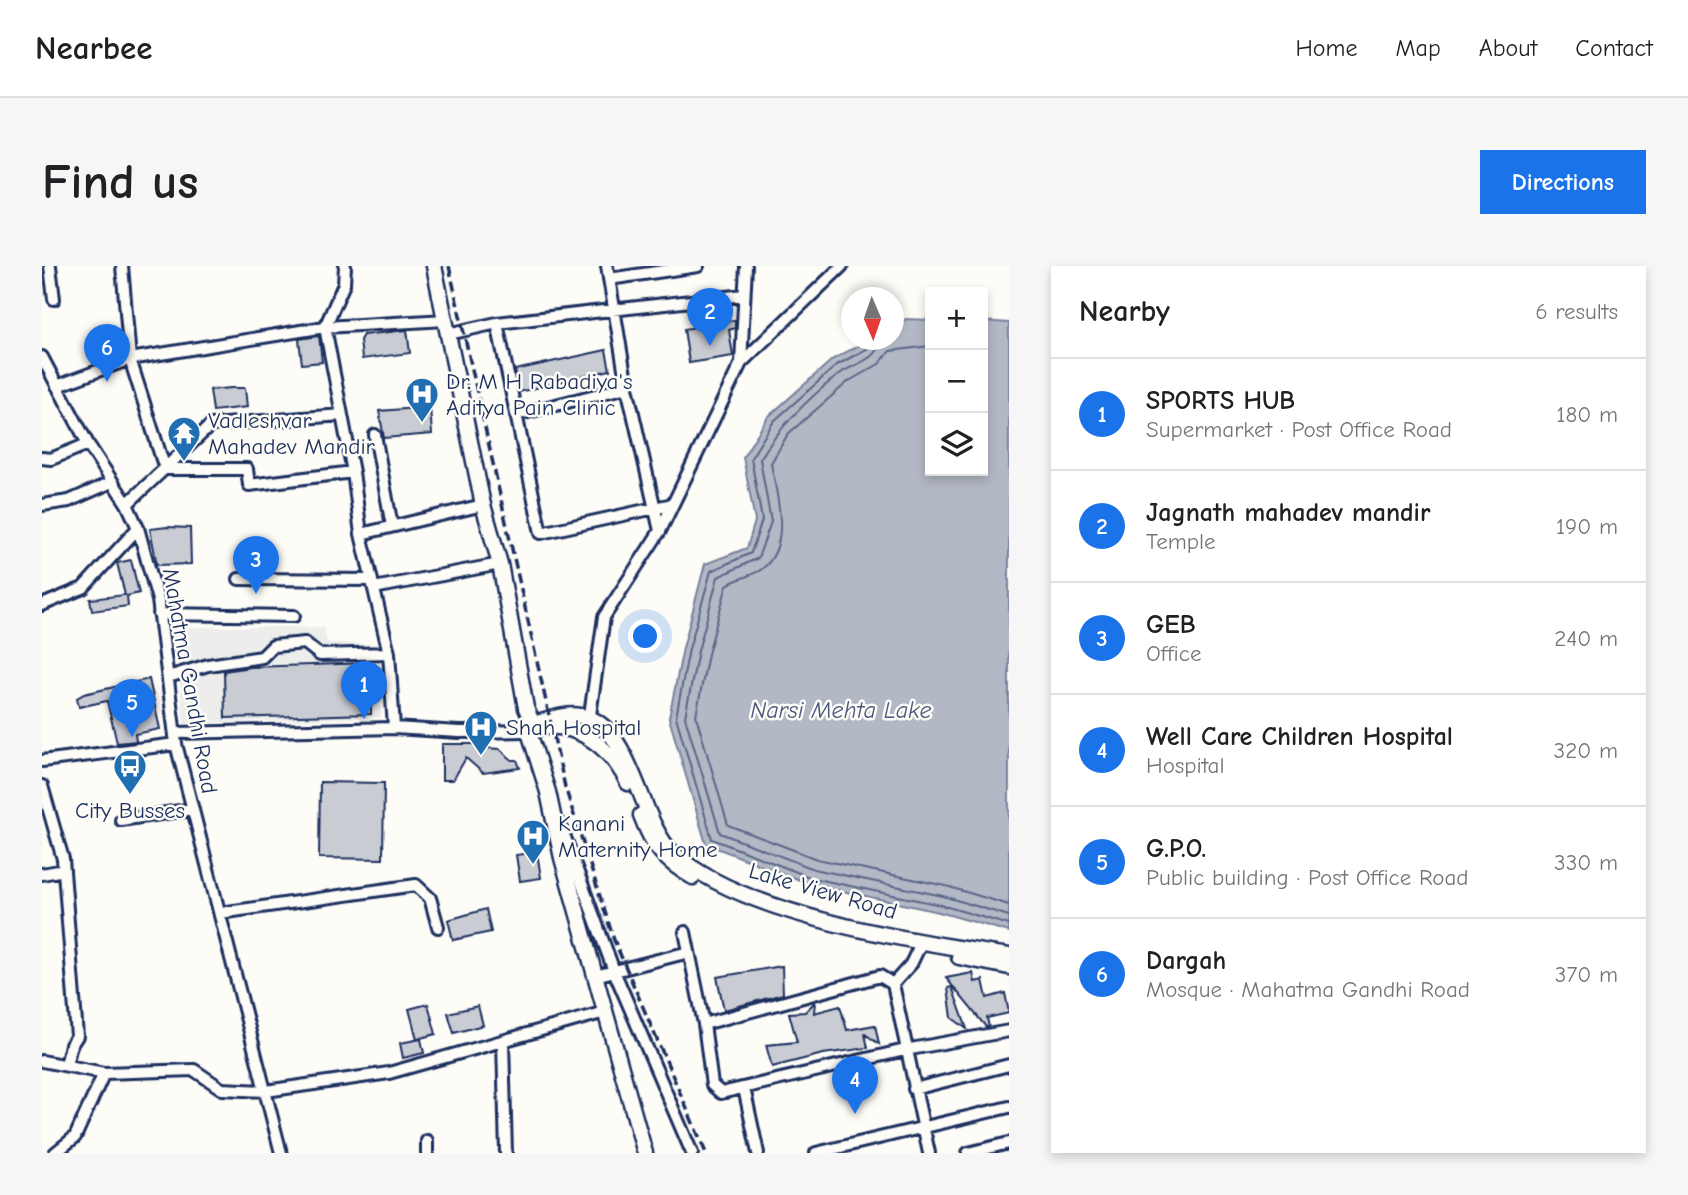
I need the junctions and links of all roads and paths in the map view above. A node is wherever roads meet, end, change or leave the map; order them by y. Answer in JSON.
{"nodes":[{"id":1,"x":50,"y":266,"type":"edge"},
{"id":2,"x":122,"y":266,"type":"edge"},
{"id":3,"x":345,"y":266,"type":"edge"},
{"id":4,"x":435,"y":266,"type":"edge"},
{"id":5,"x":607,"y":266,"type":"edge"},
{"id":6,"x":698,"y":266,"type":"edge"},
{"id":7,"x":746,"y":266,"type":"edge"},
{"id":8,"x":842,"y":266,"type":"edge"},
{"id":9,"x":610,"y":279,"type":"junction"},
{"id":10,"x":744,"y":295,"type":"junction"},
{"id":11,"x":54,"y":299,"type":"dead end"},
{"id":12,"x":615,"y":312,"type":"junction"},
{"id":13,"x":496,"y":323,"type":"junction"},
{"id":14,"x":325,"y":327,"type":"junction"},
{"id":15,"x":447,"y":327,"type":"junction"},
{"id":16,"x":42,"y":357,"type":"edge"},
{"id":17,"x":130,"y":359,"type":"junction"},
{"id":18,"x":741,"y":363,"type":"junction"},
{"id":19,"x":57,"y":386,"type":"junction"},
{"id":20,"x":627,"y":387,"type":"junction"},
{"id":21,"x":342,"y":415,"type":"junction"},
{"id":22,"x":516,"y":415,"type":"junction"},
{"id":23,"x":375,"y":435,"type":"dead end"},
{"id":24,"x":88,"y":444,"type":"junction"},
{"id":25,"x":42,"y":458,"type":"edge"},
{"id":26,"x":165,"y":470,"type":"junction"},
{"id":27,"x":353,"y":472,"type":"junction"},
{"id":28,"x":112,"y":482,"type":"junction"},
{"id":29,"x":127,"y":504,"type":"junction"},
{"id":30,"x":673,"y":504,"type":"junction"},
{"id":31,"x":42,"y":505,"type":"edge"},
{"id":32,"x":483,"y":505,"type":"junction"},
{"id":33,"x":656,"y":508,"type":"junction"},
{"id":34,"x":391,"y":526,"type":"junction"},
{"id":35,"x":138,"y":528,"type":"junction"},
{"id":36,"x":660,"y":531,"type":"junction"},
{"id":37,"x":361,"y":534,"type":"junction"},
{"id":38,"x":500,"y":564,"type":"junction"},
{"id":39,"x":239,"y":579,"type":"dead end"},
{"id":40,"x":373,"y":584,"type":"junction"},
{"id":41,"x":42,"y":605,"type":"edge"},
{"id":42,"x":159,"y":614,"type":"junction"},
{"id":43,"x":294,"y":616,"type":"dead end"},
{"id":44,"x":389,"y":653,"type":"junction"},
{"id":45,"x":168,"y":677,"type":"junction"},
{"id":46,"x":591,"y":719,"type":"junction"},
{"id":47,"x":531,"y":724,"type":"junction"},
{"id":48,"x":394,"y":728,"type":"junction"},
{"id":49,"x":587,"y":736,"type":"junction"},
{"id":50,"x":176,"y":739,"type":"junction"},
{"id":51,"x":42,"y":761,"type":"edge"},
{"id":52,"x":42,"y":786,"type":"edge"},
{"id":53,"x":548,"y":792,"type":"junction"},
{"id":54,"x":192,"y":809,"type":"junction"},
{"id":55,"x":121,"y":820,"type":"dead end"},
{"id":56,"x":64,"y":870,"type":"junction"},
{"id":57,"x":42,"y":874,"type":"edge"},
{"id":58,"x":220,"y":914,"type":"junction"},
{"id":59,"x":438,"y":927,"type":"dead end"},
{"id":60,"x":685,"y":932,"type":"dead end"},
{"id":61,"x":920,"y":945,"type":"junction"},
{"id":62,"x":689,"y":952,"type":"junction"},
{"id":63,"x":1009,"y":956,"type":"edge"},
{"id":64,"x":1009,"y":967,"type":"edge"},
{"id":65,"x":614,"y":971,"type":"junction"},
{"id":66,"x":595,"y":976,"type":"junction"},
{"id":67,"x":892,"y":984,"type":"junction"},
{"id":68,"x":605,"y":1012,"type":"junction"},
{"id":69,"x":704,"y":1024,"type":"junction"},
{"id":70,"x":1009,"y":1031,"type":"edge"},
{"id":71,"x":503,"y":1042,"type":"junction"},
{"id":72,"x":905,"y":1050,"type":"junction"},
{"id":73,"x":42,"y":1061,"type":"edge"},
{"id":74,"x":66,"y":1065,"type":"junction"},
{"id":75,"x":1009,"y":1065,"type":"edge"},
{"id":76,"x":104,"y":1073,"type":"junction"},
{"id":77,"x":744,"y":1088,"type":"junction"},
{"id":78,"x":914,"y":1089,"type":"junction"},
{"id":79,"x":266,"y":1091,"type":"junction"},
{"id":80,"x":1009,"y":1107,"type":"edge"},
{"id":81,"x":923,"y":1128,"type":"junction"},
{"id":82,"x":1009,"y":1143,"type":"edge"},
{"id":83,"x":55,"y":1153,"type":"edge"},
{"id":84,"x":281,"y":1153,"type":"edge"},
{"id":85,"x":506,"y":1153,"type":"edge"},
{"id":86,"x":645,"y":1153,"type":"edge"},
{"id":87,"x":692,"y":1153,"type":"edge"},
{"id":88,"x":758,"y":1153,"type":"edge"},
{"id":89,"x":816,"y":1153,"type":"edge"},
{"id":90,"x":929,"y":1153,"type":"edge"},
{"id":91,"x":968,"y":1153,"type":"edge"}],
"edges":[{"from":1,"to":11,"type":"street"},
{"from":2,"to":17,"type":"street"},
{"from":3,"to":14,"type":"street"},
{"from":4,"to":15,"type":"main road"},
{"from":5,"to":9,"type":"street"},
{"from":6,"to":9,"type":"street"},
{"from":7,"to":10,"type":"street"},
{"from":8,"to":18,"type":"street"},
{"from":9,"to":12,"type":"street"},
{"from":10,"to":12,"type":"street"},
{"from":10,"to":18,"type":"street"},
{"from":12,"to":13,"type":"street"},
{"from":12,"to":20,"type":"street"},
{"from":13,"to":15,"type":"street"},
{"from":13,"to":22,"type":"street"},
{"from":14,"to":15,"type":"street"},
{"from":14,"to":17,"type":"street"},
{"from":14,"to":21,"type":"street"},
{"from":15,"to":32,"type":"main road"},
{"from":16,"to":19,"type":"street","name":"Mahatma Gandhi Road"},
{"from":17,"to":19,"type":"street"},
{"from":17,"to":26,"type":"street"},
{"from":18,"to":30,"type":"street"},
{"from":19,"to":24,"type":"street","name":"Mahatma Gandhi Road"},
{"from":20,"to":22,"type":"street"},
{"from":20,"to":33,"type":"street"},
{"from":21,"to":26,"type":"street"},
{"from":21,"to":27,"type":"street"},
{"from":22,"to":33,"type":"street"},
{"from":23,"to":34,"type":"street"},
{"from":24,"to":25,"type":"street"},
{"from":24,"to":28,"type":"street","name":"Mahatma Gandhi Road"},
{"from":26,"to":27,"type":"street"},
{"from":26,"to":29,"type":"street"},
{"from":27,"to":37,"type":"street"},
{"from":28,"to":29,"type":"street","name":"Mahatma Gandhi Road"},
{"from":28,"to":31,"type":"street"},
{"from":29,"to":35,"type":"street","name":"Mahatma Gandhi Road"},
{"from":30,"to":33,"type":"street"},
{"from":30,"to":36,"type":"street"},
{"from":32,"to":34,"type":"street"},
{"from":32,"to":38,"type":"main road"},
{"from":33,"to":36,"type":"street"},
{"from":34,"to":37,"type":"street"},
{"from":35,"to":41,"type":"street"},
{"from":35,"to":42,"type":"street","name":"Mahatma Gandhi Road"},
{"from":36,"to":46,"type":"street"},
{"from":37,"to":40,"type":"street"},
{"from":38,"to":40,"type":"street"},
{"from":38,"to":47,"type":"main road"},
{"from":39,"to":40,"type":"street"},
{"from":40,"to":44,"type":"street"},
{"from":42,"to":43,"type":"street"},
{"from":42,"to":45,"type":"street","name":"Mahatma Gandhi Road"},
{"from":44,"to":45,"type":"street"},
{"from":44,"to":48,"type":"street"},
{"from":45,"to":50,"type":"street","name":"Mahatma Gandhi Road"},
{"from":46,"to":47,"type":"main road"},
{"from":46,"to":49,"type":"street"},
{"from":46,"to":61,"type":"main road","name":"Lake View Road"},
{"from":47,"to":48,"type":"street"},
{"from":47,"to":49,"type":"main road"},
{"from":47,"to":53,"type":"main road"},
{"from":48,"to":50,"type":"street"},
{"from":49,"to":61,"type":"main road","name":"Lake View Road"},
{"from":50,"to":51,"type":"street"},
{"from":50,"to":54,"type":"street","name":"Mahatma Gandhi Road"},
{"from":52,"to":56,"type":"street"},
{"from":53,"to":65,"type":"street"},
{"from":53,"to":66,"type":"main road"},
{"from":54,"to":55,"type":"street"},
{"from":54,"to":58,"type":"street","name":"Mahatma Gandhi Road"},
{"from":56,"to":57,"type":"street"},
{"from":56,"to":74,"type":"street"},
{"from":58,"to":59,"type":"street"},
{"from":58,"to":79,"type":"street","name":"Mahatma Gandhi Road"},
{"from":60,"to":62,"type":"street"},
{"from":61,"to":63,"type":"main road","name":"Lake View Road"},
{"from":61,"to":64,"type":"main road","name":"Lake View Road"},
{"from":61,"to":67,"type":"street"},
{"from":62,"to":65,"type":"street"},
{"from":62,"to":69,"type":"street"},
{"from":65,"to":66,"type":"street"},
{"from":65,"to":87,"type":"street"},
{"from":66,"to":68,"type":"main road"},
{"from":67,"to":69,"type":"street"},
{"from":67,"to":72,"type":"street"},
{"from":68,"to":71,"type":"street"},
{"from":68,"to":86,"type":"main road"},
{"from":69,"to":77,"type":"street"},
{"from":70,"to":72,"type":"street"},
{"from":71,"to":79,"type":"street"},
{"from":71,"to":85,"type":"street"},
{"from":72,"to":77,"type":"street"},
{"from":72,"to":78,"type":"street"},
{"from":73,"to":74,"type":"street"},
{"from":74,"to":76,"type":"street"},
{"from":75,"to":78,"type":"street"},
{"from":76,"to":79,"type":"street"},
{"from":76,"to":83,"type":"street"},
{"from":77,"to":88,"type":"street"},
{"from":78,"to":81,"type":"street"},
{"from":79,"to":84,"type":"street","name":"Mahatma Gandhi Road"},
{"from":80,"to":81,"type":"street"},
{"from":81,"to":89,"type":"street"},
{"from":81,"to":90,"type":"street"},
{"from":82,"to":91,"type":"street"}]}
